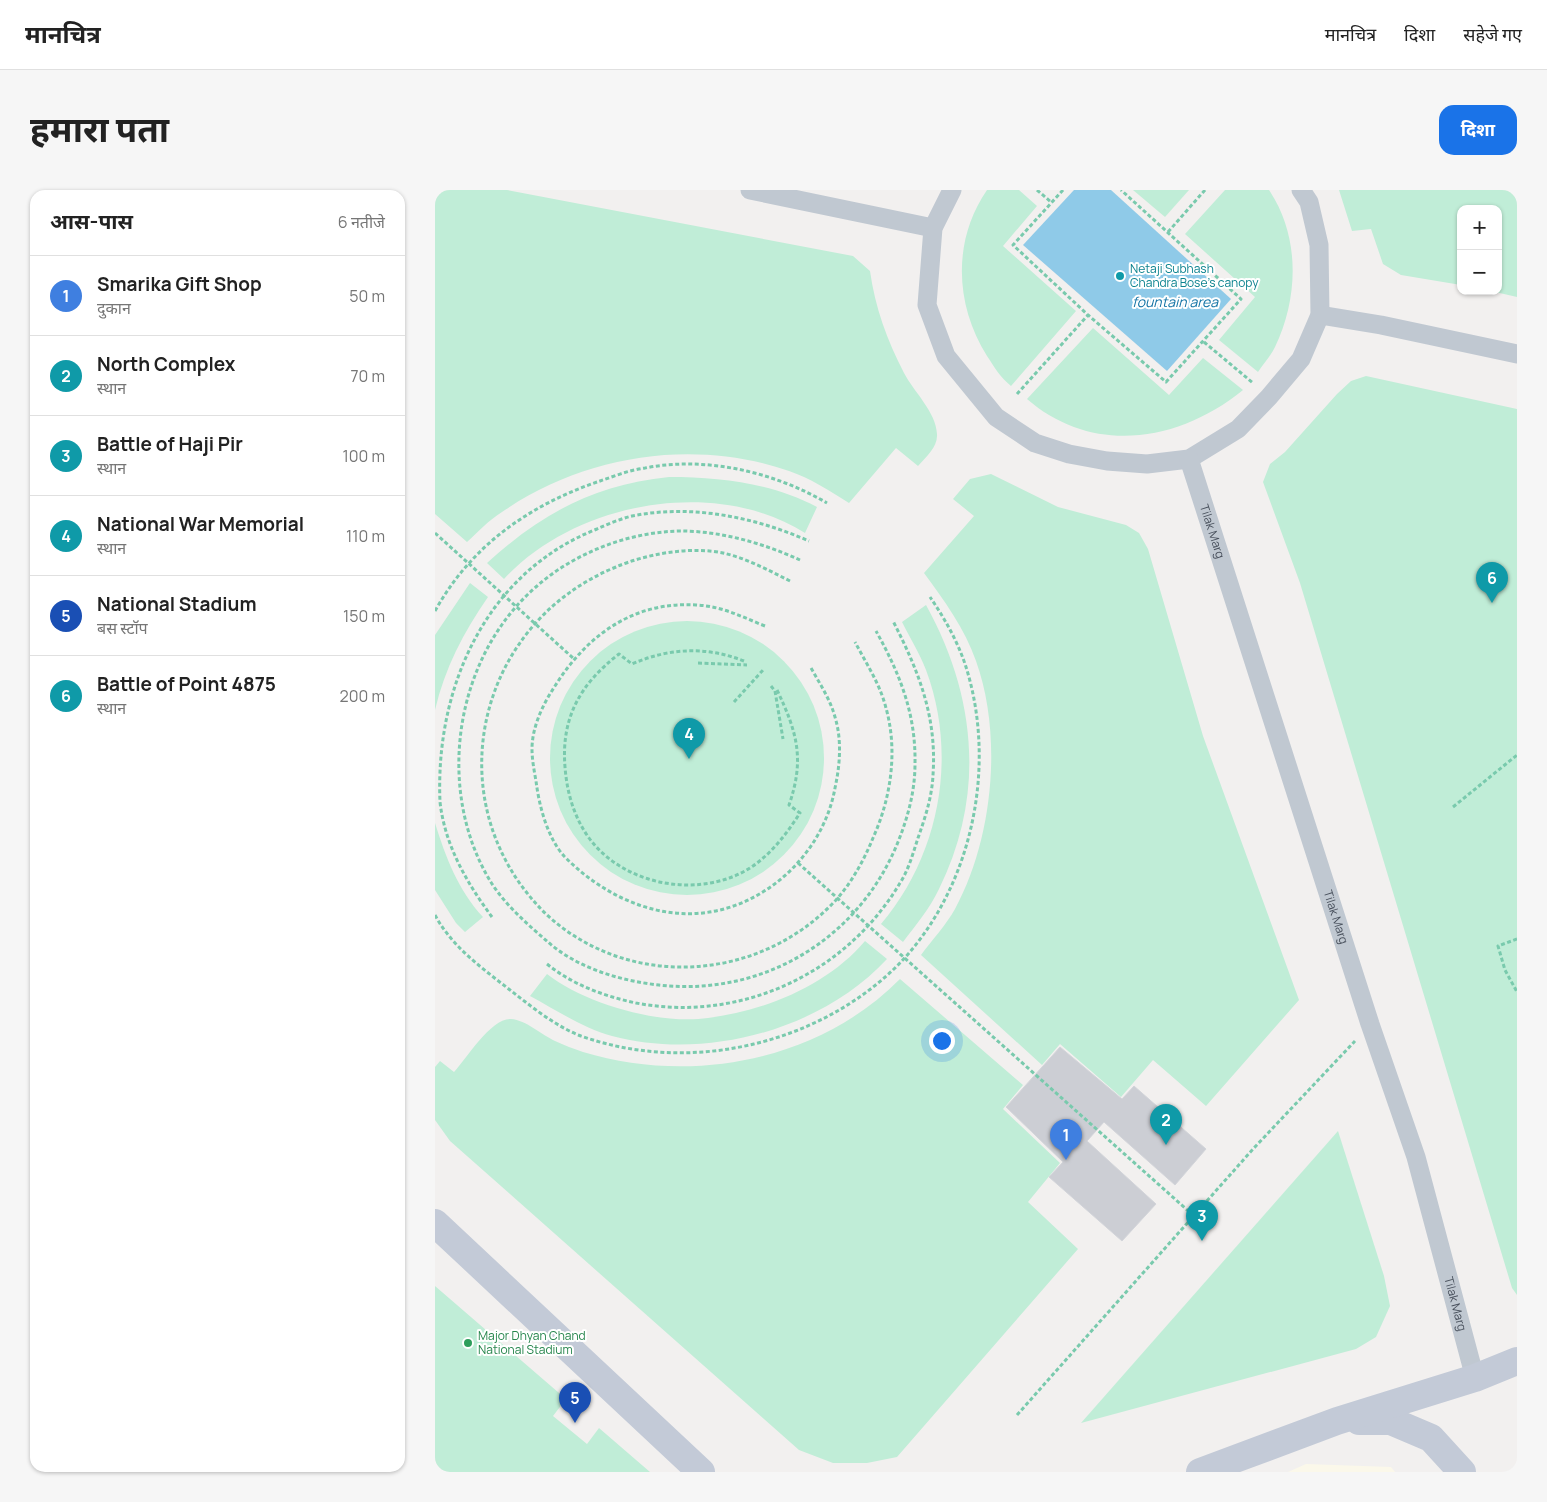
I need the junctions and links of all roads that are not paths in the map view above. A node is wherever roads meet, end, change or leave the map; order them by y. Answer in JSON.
{"nodes":[{"id":1,"x":750,"y":190,"type":"edge"},
{"id":2,"x":952,"y":190,"type":"edge"},
{"id":3,"x":1301,"y":190,"type":"edge"},
{"id":4,"x":933,"y":228,"type":"junction"},
{"id":5,"x":1320,"y":315,"type":"junction"},
{"id":6,"x":1517,"y":354,"type":"edge"},
{"id":7,"x":1189,"y":460,"type":"junction"},
{"id":8,"x":435,"y":1223,"type":"edge"},
{"id":9,"x":1517,"y":1362,"type":"edge"},
{"id":10,"x":1475,"y":1378,"type":"junction"},
{"id":11,"x":1337,"y":1421,"type":"junction"},
{"id":12,"x":701,"y":1472,"type":"edge"},
{"id":13,"x":1200,"y":1472,"type":"edge"},
{"id":14,"x":1462,"y":1472,"type":"edge"}],
"edges":[{"from":1,"to":4,"type":"street"},
{"from":2,"to":4,"type":"street"},
{"from":3,"to":5,"type":"street"},
{"from":4,"to":7,"type":"street"},
{"from":5,"to":6,"type":"street"},
{"from":5,"to":7,"type":"street"},
{"from":7,"to":10,"type":"street","name":"Tilak Marg"},
{"from":8,"to":12,"type":"main road"},
{"from":9,"to":10,"type":"main road"},
{"from":10,"to":11,"type":"main road"},
{"from":11,"to":13,"type":"main road"},
{"from":11,"to":14,"type":"main road"}]}
